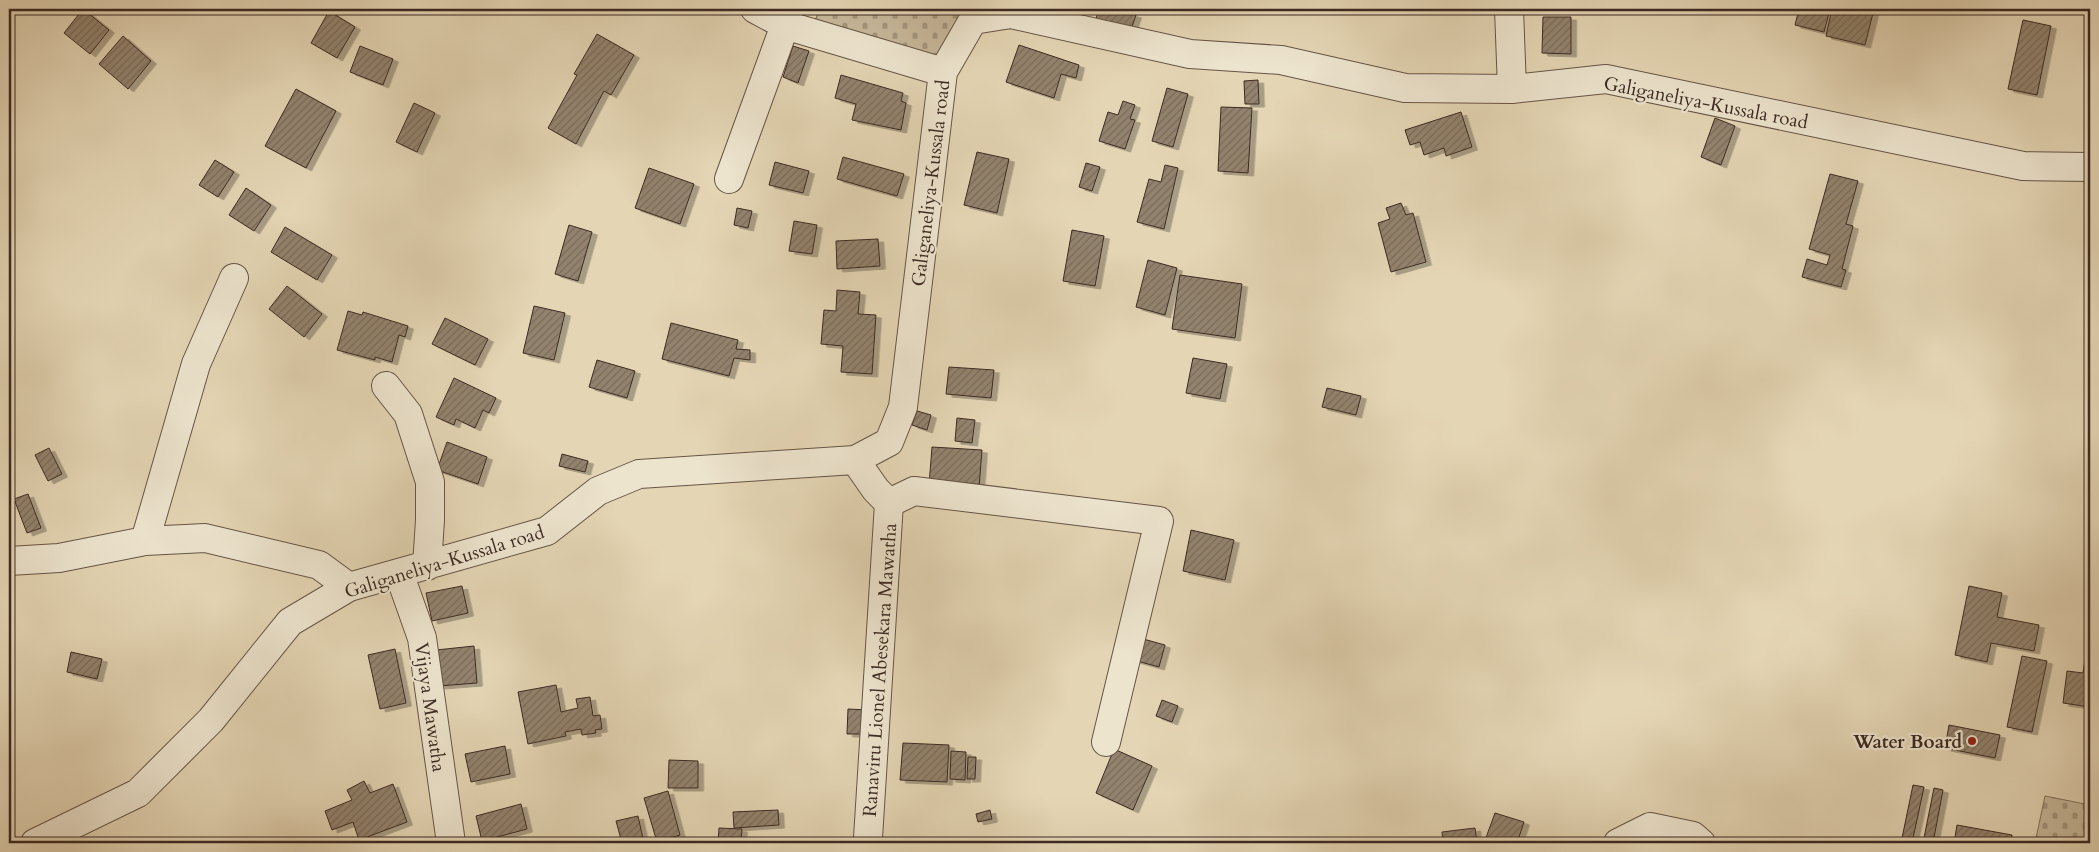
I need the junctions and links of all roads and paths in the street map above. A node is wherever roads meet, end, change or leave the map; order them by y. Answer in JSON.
{"nodes":[{"id":1,"x":756,"y":9,"type":"edge"},
{"id":2,"x":1508,"y":9,"type":"edge"},
{"id":3,"x":1080,"y":19,"type":"edge"},
{"id":4,"x":785,"y":25,"type":"junction"},
{"id":5,"x":943,"y":72,"type":"junction"},
{"id":6,"x":1512,"y":89,"type":"junction"},
{"id":7,"x":2090,"y":167,"type":"edge"},
{"id":8,"x":729,"y":179,"type":"dead end"},
{"id":9,"x":234,"y":278,"type":"dead end"},
{"id":10,"x":386,"y":386,"type":"dead end"},
{"id":11,"x":855,"y":460,"type":"junction"},
{"id":12,"x":889,"y":503,"type":"junction"},
{"id":13,"x":145,"y":541,"type":"junction"},
{"id":14,"x":9,"y":561,"type":"edge"},
{"id":15,"x":426,"y":566,"type":"junction"},
{"id":16,"x":399,"y":573,"type":"junction"},
{"id":17,"x":349,"y":586,"type":"junction"},
{"id":18,"x":1106,"y":742,"type":"dead end"},
{"id":19,"x":868,"y":838,"type":"dead end"},
{"id":20,"x":35,"y":843,"type":"edge"},
{"id":21,"x":451,"y":843,"type":"edge"},
{"id":22,"x":1618,"y":843,"type":"edge"},
{"id":23,"x":1701,"y":843,"type":"edge"}],
"edges":[{"from":1,"to":4,"type":"street"},
{"from":2,"to":6,"type":"street"},
{"from":3,"to":5,"type":"street","name":"Galiganeliya-Kussala road"},
{"from":3,"to":6,"type":"street","name":"Galiganeliya-Kussala road"},
{"from":4,"to":5,"type":"street"},
{"from":4,"to":8,"type":"street"},
{"from":5,"to":11,"type":"street","name":"Galiganeliya-Kussala road"},
{"from":6,"to":7,"type":"street","name":"Galiganeliya-Kussala road"},
{"from":9,"to":13,"type":"street"},
{"from":10,"to":15,"type":"street"},
{"from":11,"to":12,"type":"street"},
{"from":11,"to":15,"type":"street","name":"Galiganeliya-Kussala road"},
{"from":12,"to":18,"type":"street"},
{"from":12,"to":19,"type":"street","name":"Ranaviru Lionel Abesekara Mawatha"},
{"from":13,"to":14,"type":"street"},
{"from":13,"to":17,"type":"street"},
{"from":15,"to":16,"type":"street","name":"Galiganeliya-Kussala road"},
{"from":16,"to":17,"type":"street","name":"Galiganeliya-Kussala road"},
{"from":16,"to":21,"type":"street","name":"Vijaya Mawatha"},
{"from":17,"to":20,"type":"street","name":"Galiganeliya-Kussala road"},
{"from":22,"to":23,"type":"street"}]}
